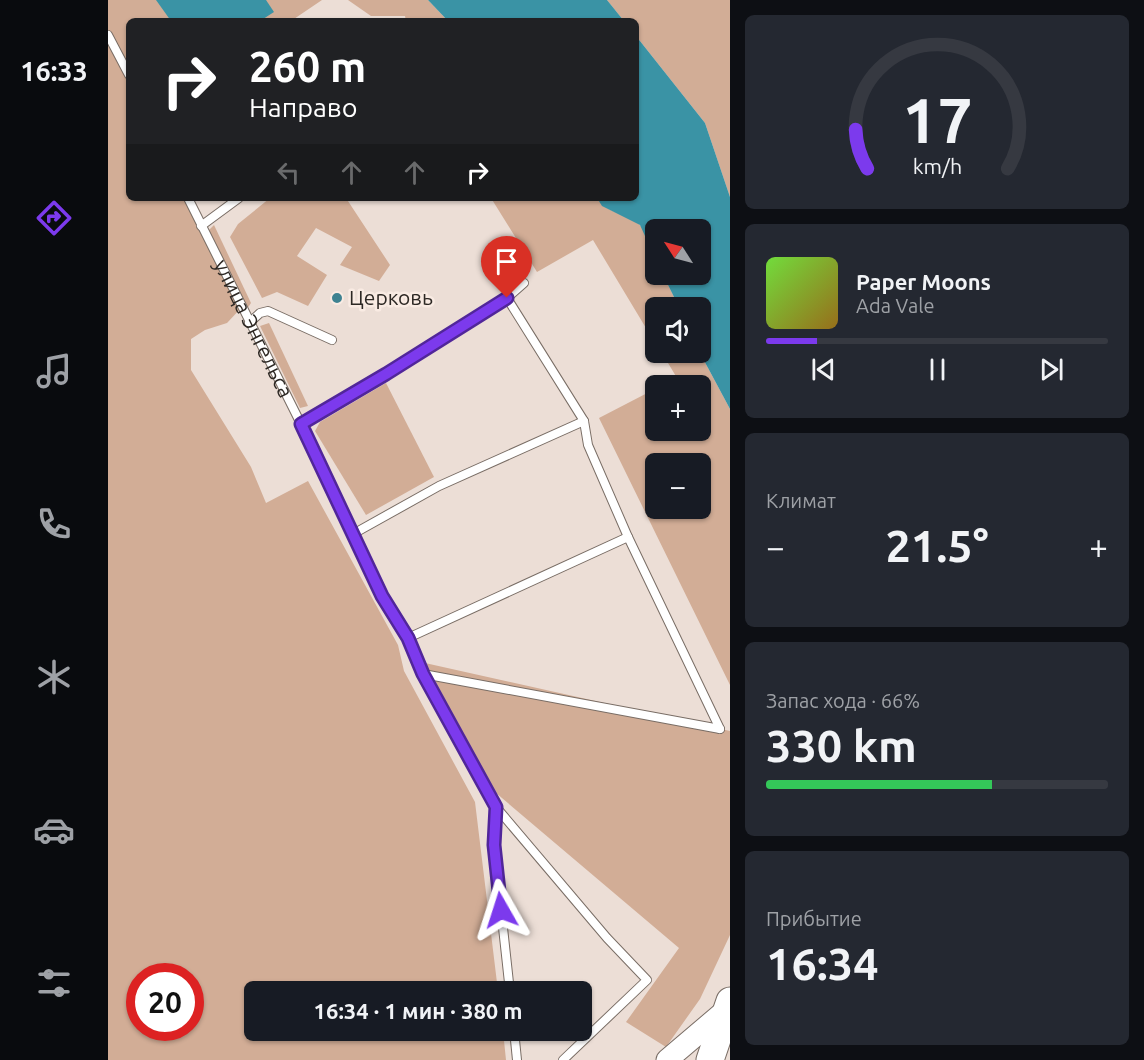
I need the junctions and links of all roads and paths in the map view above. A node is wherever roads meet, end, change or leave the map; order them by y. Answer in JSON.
{"nodes":[{"id":1,"x":108,"y":35,"type":"edge"},
{"id":2,"x":126,"y":69,"type":"edge"},
{"id":3,"x":189,"y":201,"type":"edge"},
{"id":4,"x":235,"y":201,"type":"edge"},
{"id":5,"x":201,"y":225,"type":"junction"},
{"id":6,"x":524,"y":283,"type":"dead end"},
{"id":7,"x":507,"y":298,"type":"junction"},
{"id":8,"x":249,"y":323,"type":"junction"},
{"id":9,"x":332,"y":340,"type":"dead end"},
{"id":10,"x":584,"y":421,"type":"junction"},
{"id":11,"x":301,"y":424,"type":"junction"},
{"id":12,"x":353,"y":534,"type":"junction"},
{"id":13,"x":628,"y":537,"type":"junction"},
{"id":14,"x":408,"y":638,"type":"junction"},
{"id":15,"x":423,"y":674,"type":"junction"},
{"id":16,"x":496,"y":807,"type":"junction"},
{"id":17,"x":509,"y":981,"type":"edge"},
{"id":18,"x":728,"y":1005,"type":"edge"},
{"id":19,"x":515,"y":1041,"type":"edge"},
{"id":20,"x":517,"y":1060,"type":"edge"},
{"id":21,"x":563,"y":1060,"type":"edge"},
{"id":22,"x":667,"y":1060,"type":"edge"},
{"id":23,"x":710,"y":1060,"type":"edge"}],
"edges":[{"from":1,"to":2,"type":"lane"},
{"from":3,"to":5,"type":"lane","name":"улица Энгельса"},
{"from":4,"to":5,"type":"lane"},
{"from":5,"to":8,"type":"lane","name":"улица Энгельса"},
{"from":6,"to":7,"type":"lane"},
{"from":7,"to":10,"type":"lane"},
{"from":7,"to":11,"type":"lane"},
{"from":8,"to":9,"type":"lane"},
{"from":8,"to":11,"type":"lane","name":"улица Энгельса"},
{"from":10,"to":12,"type":"lane"},
{"from":10,"to":13,"type":"lane"},
{"from":11,"to":12,"type":"lane","name":"улица Энгельса"},
{"from":12,"to":14,"type":"lane","name":"улица Энгельса"},
{"from":13,"to":14,"type":"lane"},
{"from":13,"to":15,"type":"lane"},
{"from":14,"to":15,"type":"lane","name":"улица Энгельса"},
{"from":15,"to":16,"type":"lane","name":"улица Энгельса"},
{"from":16,"to":17,"type":"lane"},
{"from":16,"to":21,"type":"lane","name":"улица Энгельса"},
{"from":18,"to":22,"type":"street"},
{"from":18,"to":23,"type":"highway"},
{"from":19,"to":20,"type":"lane"}]}
